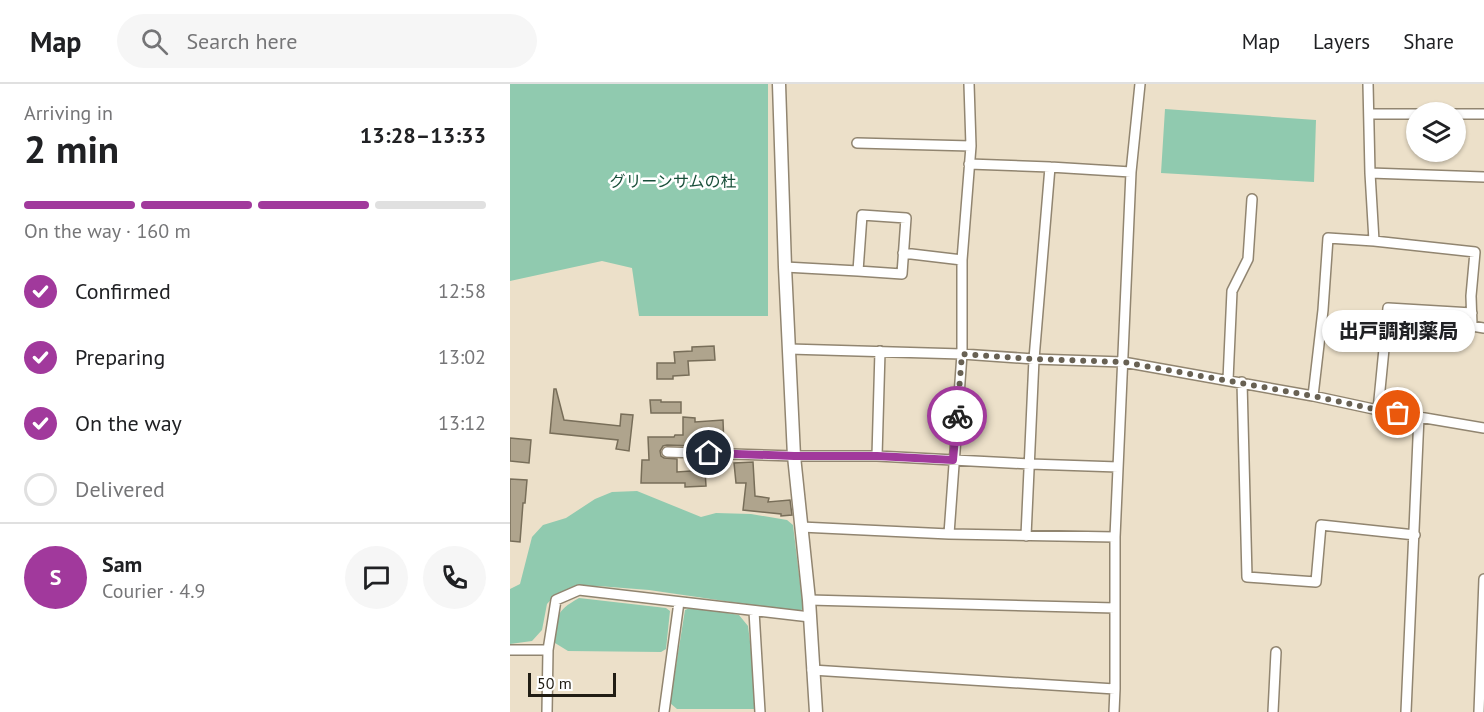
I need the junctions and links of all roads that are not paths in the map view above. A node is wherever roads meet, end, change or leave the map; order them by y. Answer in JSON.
{"nodes":[{"id":1,"x":779,"y":84,"type":"edge"},
{"id":2,"x":969,"y":84,"type":"edge"},
{"id":3,"x":1140,"y":84,"type":"edge"},
{"id":4,"x":1368,"y":84,"type":"edge"},
{"id":5,"x":1369,"y":114,"type":"junction"},
{"id":6,"x":1406,"y":114,"type":"edge"},
{"id":7,"x":1466,"y":114,"type":"edge"},
{"id":8,"x":1484,"y":114,"type":"edge"},
{"id":9,"x":856,"y":143,"type":"dead end"},
{"id":10,"x":971,"y":146,"type":"junction"},
{"id":11,"x":969,"y":164,"type":"junction"},
{"id":12,"x":1050,"y":167,"type":"junction"},
{"id":13,"x":1131,"y":172,"type":"junction"},
{"id":14,"x":1370,"y":173,"type":"junction"},
{"id":15,"x":1484,"y":177,"type":"edge"},
{"id":16,"x":1252,"y":199,"type":"dead end"},
{"id":17,"x":1374,"y":241,"type":"junction"},
{"id":18,"x":903,"y":253,"type":"junction"},
{"id":19,"x":962,"y":260,"type":"junction"},
{"id":20,"x":785,"y":267,"type":"junction"},
{"id":21,"x":858,"y":271,"type":"junction"},
{"id":22,"x":1472,"y":313,"type":"junction"},
{"id":23,"x":1484,"y":328,"type":"edge"},
{"id":24,"x":789,"y":349,"type":"junction"},
{"id":25,"x":880,"y":351,"type":"junction"},
{"id":26,"x":962,"y":354,"type":"junction"},
{"id":27,"x":1034,"y":359,"type":"junction"},
{"id":28,"x":1123,"y":362,"type":"junction"},
{"id":29,"x":1228,"y":380,"type":"junction"},
{"id":30,"x":1242,"y":382,"type":"junction"},
{"id":31,"x":1313,"y":396,"type":"junction"},
{"id":32,"x":1378,"y":410,"type":"junction"},
{"id":33,"x":1419,"y":416,"type":"junction"},
{"id":34,"x":1484,"y":428,"type":"edge"},
{"id":35,"x":667,"y":452,"type":"dead end"},
{"id":36,"x":794,"y":456,"type":"junction"},
{"id":37,"x":877,"y":456,"type":"junction"},
{"id":38,"x":953,"y":460,"type":"junction"},
{"id":39,"x":1030,"y":464,"type":"junction"},
{"id":40,"x":1118,"y":467,"type":"junction"},
{"id":41,"x":801,"y":526,"type":"junction"},
{"id":42,"x":948,"y":534,"type":"junction"},
{"id":43,"x":1415,"y":535,"type":"junction"},
{"id":44,"x":1026,"y":536,"type":"junction"},
{"id":45,"x":1115,"y":537,"type":"junction"},
{"id":46,"x":1484,"y":579,"type":"edge"},
{"id":47,"x":808,"y":600,"type":"junction"},
{"id":48,"x":679,"y":602,"type":"junction"},
{"id":49,"x":1115,"y":608,"type":"junction"},
{"id":50,"x":754,"y":610,"type":"junction"},
{"id":51,"x":810,"y":617,"type":"junction"},
{"id":52,"x":510,"y":650,"type":"edge"},
{"id":53,"x":548,"y":650,"type":"junction"},
{"id":54,"x":1276,"y":652,"type":"dead end"},
{"id":55,"x":812,"y":670,"type":"junction"},
{"id":56,"x":1115,"y":688,"type":"junction"},
{"id":57,"x":548,"y":712,"type":"edge"},
{"id":58,"x":664,"y":712,"type":"edge"},
{"id":59,"x":760,"y":712,"type":"edge"},
{"id":60,"x":816,"y":712,"type":"edge"},
{"id":61,"x":1114,"y":712,"type":"edge"},
{"id":62,"x":1273,"y":712,"type":"edge"},
{"id":63,"x":1406,"y":712,"type":"edge"},
{"id":64,"x":1479,"y":712,"type":"edge"}],
"edges":[{"from":1,"to":20,"type":"street"},
{"from":2,"to":10,"type":"street"},
{"from":3,"to":13,"type":"street"},
{"from":4,"to":5,"type":"street"},
{"from":5,"to":6,"type":"street"},
{"from":5,"to":14,"type":"street"},
{"from":7,"to":8,"type":"street"},
{"from":9,"to":10,"type":"street"},
{"from":10,"to":11,"type":"street"},
{"from":11,"to":12,"type":"street"},
{"from":11,"to":19,"type":"street"},
{"from":12,"to":13,"type":"street"},
{"from":12,"to":27,"type":"street"},
{"from":13,"to":28,"type":"street"},
{"from":14,"to":15,"type":"street"},
{"from":14,"to":17,"type":"street"},
{"from":16,"to":29,"type":"street"},
{"from":17,"to":22,"type":"street"},
{"from":17,"to":31,"type":"street"},
{"from":18,"to":19,"type":"street"},
{"from":18,"to":21,"type":"street"},
{"from":18,"to":21,"type":"street"},
{"from":19,"to":26,"type":"street"},
{"from":20,"to":21,"type":"street"},
{"from":20,"to":24,"type":"street"},
{"from":22,"to":23,"type":"street"},
{"from":22,"to":32,"type":"street"},
{"from":24,"to":25,"type":"street"},
{"from":24,"to":36,"type":"street"},
{"from":25,"to":26,"type":"street"},
{"from":25,"to":37,"type":"street"},
{"from":26,"to":27,"type":"street"},
{"from":26,"to":38,"type":"street"},
{"from":27,"to":28,"type":"street"},
{"from":27,"to":39,"type":"street"},
{"from":28,"to":29,"type":"street"},
{"from":28,"to":40,"type":"street"},
{"from":29,"to":30,"type":"street"},
{"from":30,"to":31,"type":"street"},
{"from":30,"to":43,"type":"street"},
{"from":31,"to":32,"type":"street"},
{"from":32,"to":33,"type":"street"},
{"from":33,"to":34,"type":"street"},
{"from":33,"to":43,"type":"street"},
{"from":35,"to":36,"type":"street"},
{"from":36,"to":37,"type":"street"},
{"from":36,"to":41,"type":"street"},
{"from":37,"to":38,"type":"street"},
{"from":38,"to":39,"type":"street"},
{"from":38,"to":42,"type":"street"},
{"from":39,"to":40,"type":"street"},
{"from":39,"to":44,"type":"street"},
{"from":40,"to":45,"type":"street"},
{"from":41,"to":42,"type":"street"},
{"from":41,"to":47,"type":"street"},
{"from":42,"to":44,"type":"street"},
{"from":43,"to":63,"type":"street"},
{"from":44,"to":45,"type":"street"},
{"from":45,"to":49,"type":"street"},
{"from":46,"to":64,"type":"street"},
{"from":47,"to":49,"type":"street"},
{"from":47,"to":51,"type":"street"},
{"from":48,"to":50,"type":"street"},
{"from":48,"to":53,"type":"street"},
{"from":48,"to":58,"type":"street"},
{"from":49,"to":56,"type":"street"},
{"from":50,"to":51,"type":"street"},
{"from":50,"to":59,"type":"street"},
{"from":51,"to":55,"type":"street"},
{"from":52,"to":53,"type":"street"},
{"from":53,"to":57,"type":"street"},
{"from":54,"to":62,"type":"street"},
{"from":55,"to":56,"type":"street"},
{"from":55,"to":60,"type":"street"},
{"from":56,"to":61,"type":"street"}]}
